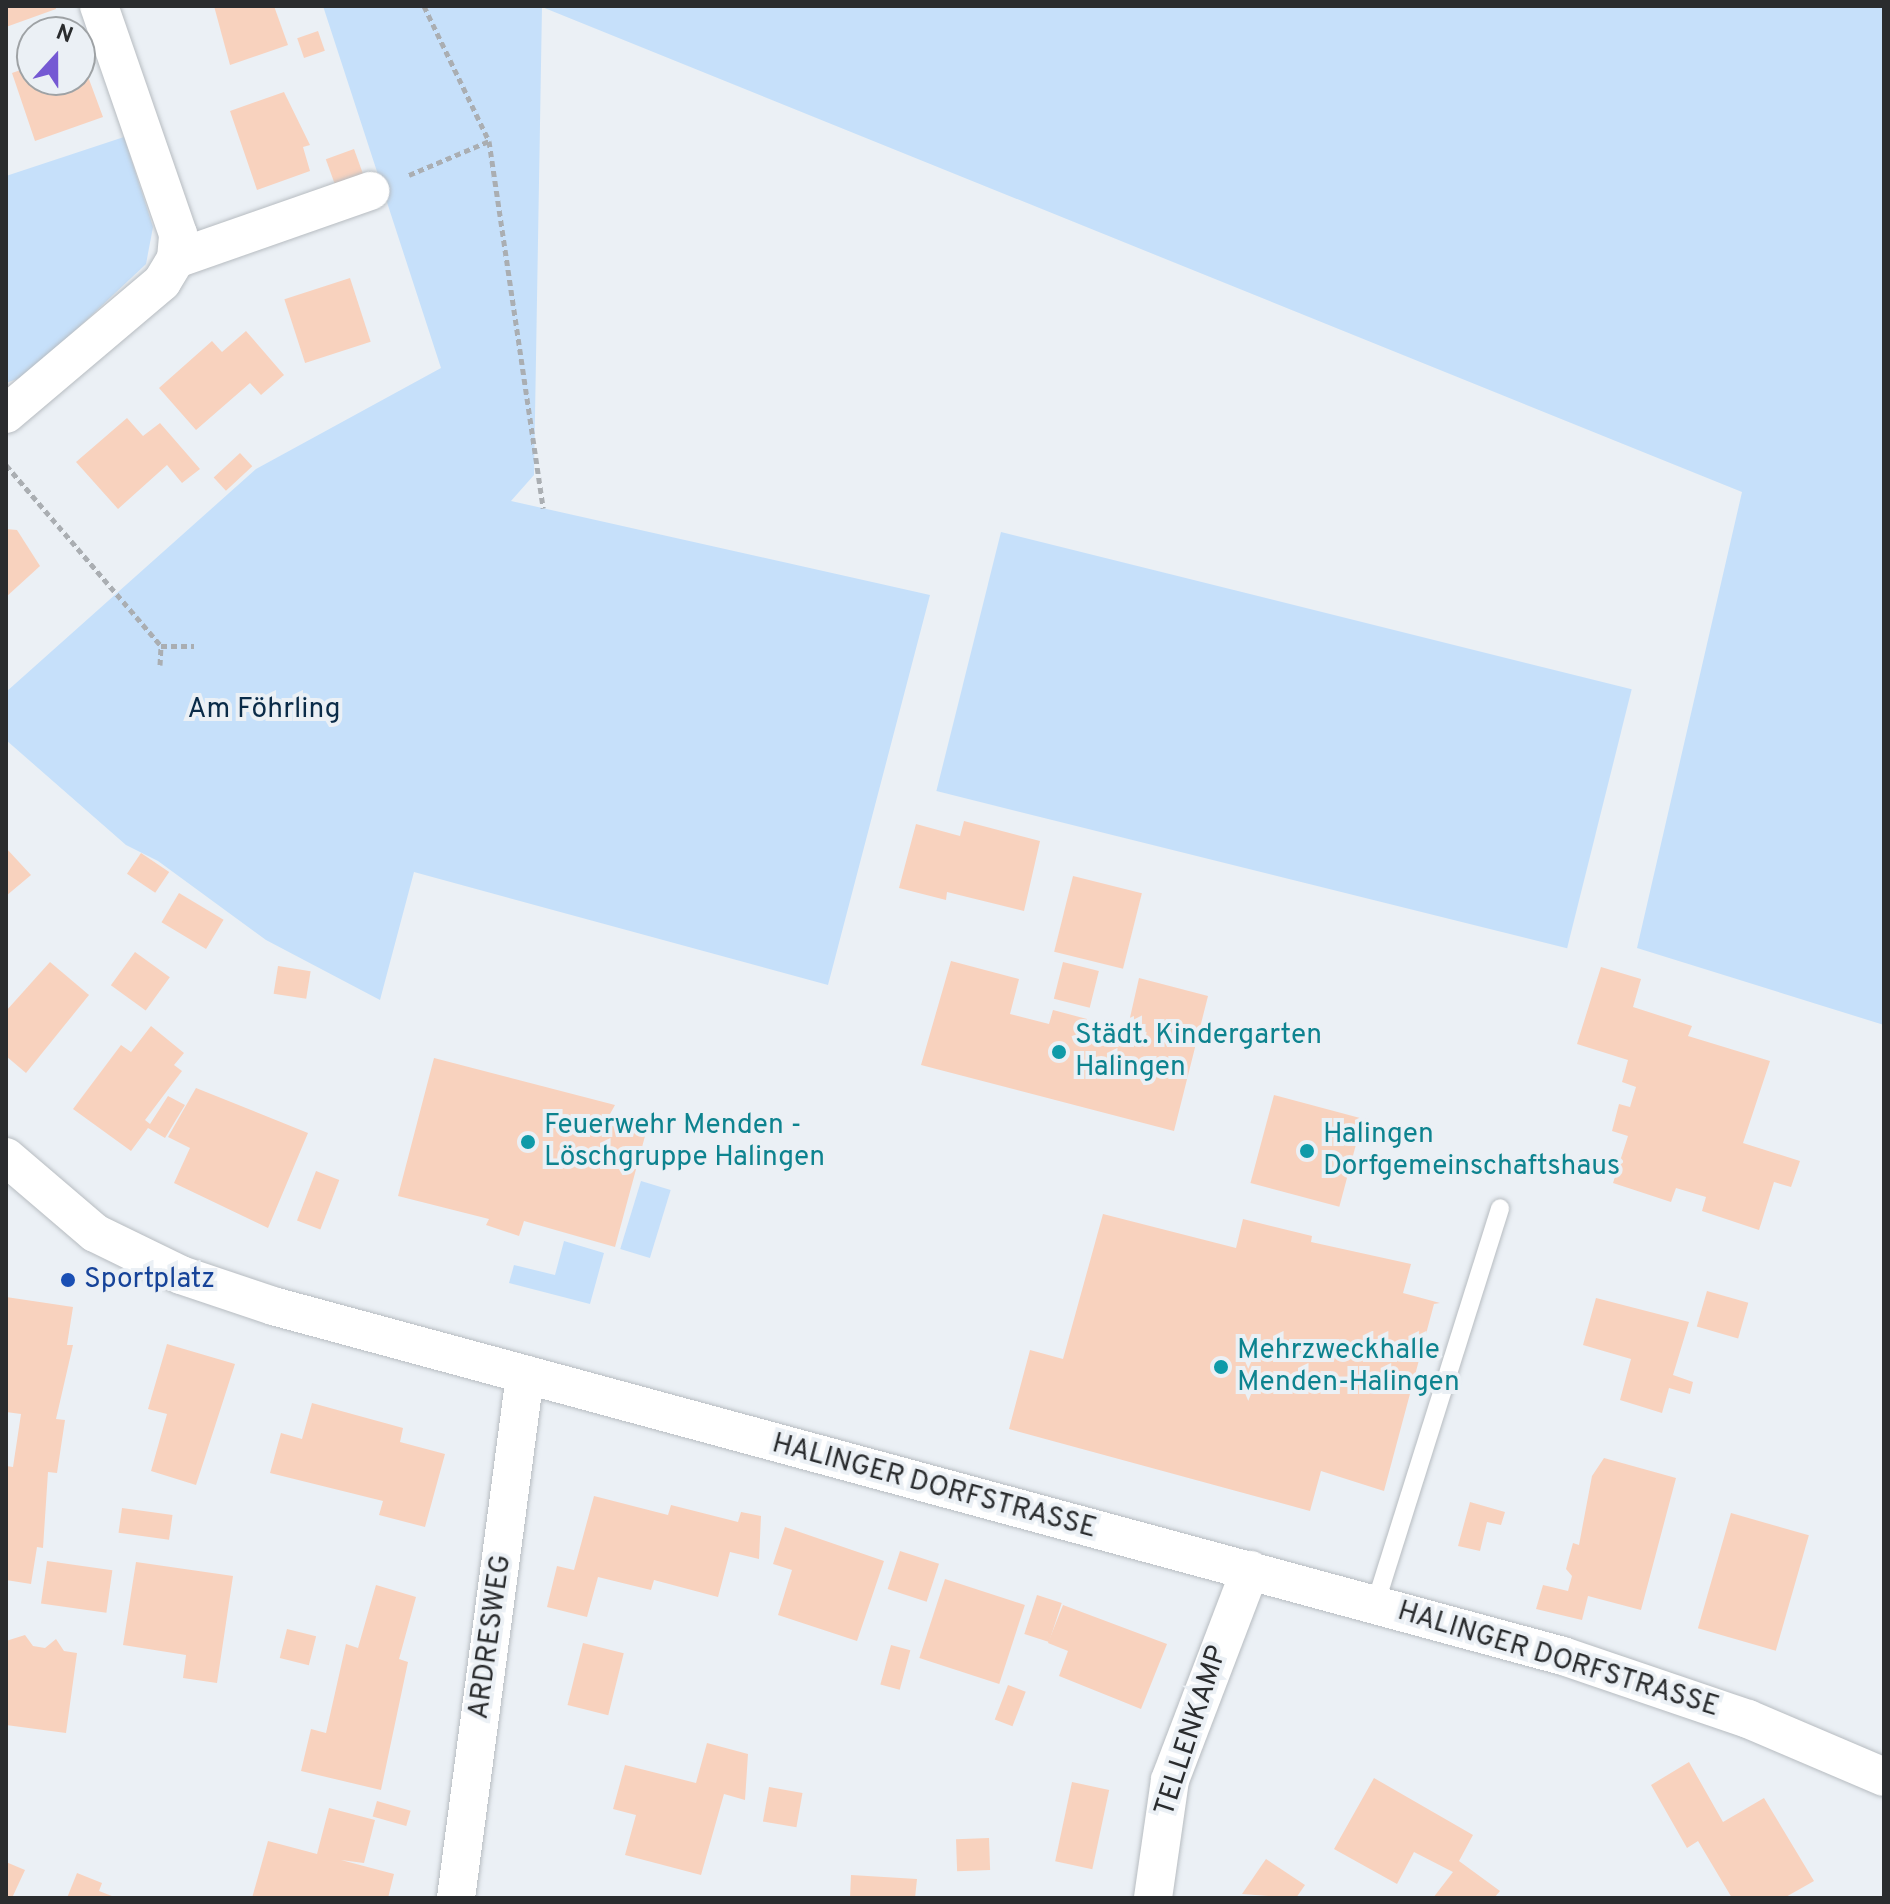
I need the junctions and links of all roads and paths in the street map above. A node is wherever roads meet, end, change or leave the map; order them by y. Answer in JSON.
{"nodes":[{"id":1,"x":99,"y":6,"type":"edge"},
{"id":2,"x":424,"y":6,"type":"edge"},
{"id":3,"x":489,"y":141,"type":"junction"},
{"id":4,"x":370,"y":191,"type":"joint"},
{"id":5,"x":176,"y":259,"type":"junction"},
{"id":6,"x":6,"y":414,"type":"edge"},
{"id":7,"x":6,"y":465,"type":"edge"},
{"id":8,"x":543,"y":508,"type":"dead end"},
{"id":9,"x":161,"y":646,"type":"junction"},
{"id":10,"x":194,"y":646,"type":"dead end"},
{"id":11,"x":160,"y":665,"type":"dead end"},
{"id":12,"x":6,"y":1157,"type":"edge"},
{"id":13,"x":1500,"y":1208,"type":"dead end"},
{"id":14,"x":525,"y":1375,"type":"junction"},
{"id":15,"x":1250,"y":1570,"type":"junction"},
{"id":16,"x":1375,"y":1605,"type":"junction"},
{"id":17,"x":1884,"y":1777,"type":"edge"},
{"id":18,"x":456,"y":1898,"type":"edge"},
{"id":19,"x":1153,"y":1898,"type":"edge"}],
"edges":[{"from":1,"to":5,"type":"street"},
{"from":2,"to":3,"type":"path"},
{"from":3,"to":4,"type":"path"},
{"from":3,"to":8,"type":"path"},
{"from":4,"to":5,"type":"street"},
{"from":5,"to":6,"type":"street"},
{"from":7,"to":9,"type":"path"},
{"from":9,"to":10,"type":"path"},
{"from":9,"to":11,"type":"path"},
{"from":12,"to":14,"type":"street","name":"HALINGER DORFSTRASSE"},
{"from":13,"to":16,"type":"lane"},
{"from":14,"to":15,"type":"street","name":"HALINGER DORFSTRASSE"},
{"from":14,"to":18,"type":"street","name":"ARDRESWEG"},
{"from":15,"to":16,"type":"street","name":"HALINGER DORFSTRASSE"},
{"from":15,"to":19,"type":"street","name":"TELLENKAMP"},
{"from":16,"to":17,"type":"street","name":"HALINGER DORFSTRASSE"}]}
